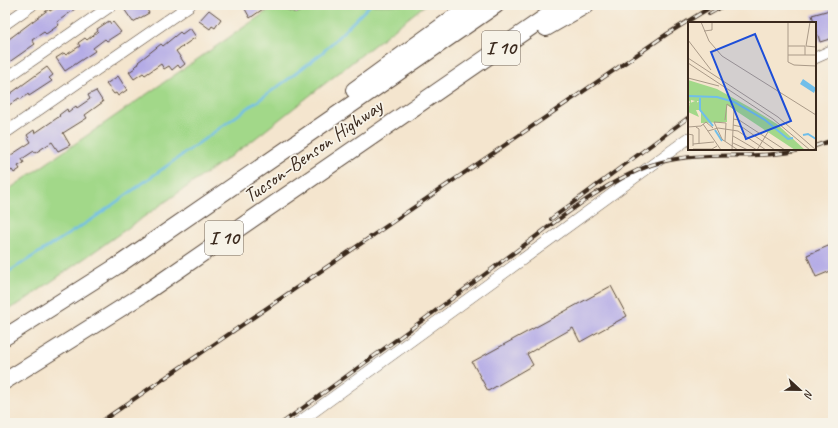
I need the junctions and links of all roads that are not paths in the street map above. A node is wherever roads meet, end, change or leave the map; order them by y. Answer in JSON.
{"nodes":[{"id":1,"x":32,"y":5,"type":"edge"},
{"id":2,"x":112,"y":5,"type":"edge"},
{"id":3,"x":190,"y":5,"type":"edge"},
{"id":4,"x":290,"y":5,"type":"edge"},
{"id":5,"x":303,"y":5,"type":"edge"},
{"id":6,"x":471,"y":5,"type":"edge"},
{"id":7,"x":496,"y":5,"type":"edge"},
{"id":8,"x":563,"y":5,"type":"edge"},
{"id":9,"x":586,"y":5,"type":"edge"},
{"id":10,"x":5,"y":24,"type":"edge"},
{"id":11,"x":833,"y":50,"type":"edge"},
{"id":12,"x":816,"y":58,"type":"edge"},
{"id":13,"x":5,"y":79,"type":"edge"},
{"id":14,"x":439,"y":90,"type":"junction"},
{"id":15,"x":5,"y":133,"type":"edge"},
{"id":16,"x":688,"y":139,"type":"edge"},
{"id":17,"x":100,"y":277,"type":"junction"},
{"id":18,"x":5,"y":337,"type":"edge"},
{"id":19,"x":5,"y":381,"type":"edge"},
{"id":20,"x":298,"y":423,"type":"edge"}],
"edges":[{"from":1,"to":10,"type":"street"},
{"from":2,"to":13,"type":"street"},
{"from":3,"to":15,"type":"street"},
{"from":4,"to":5,"type":"street"},
{"from":6,"to":17,"type":"highway"},
{"from":7,"to":17,"type":"highway","name":"Tucson–Benson Highway","number":"I 10"},
{"from":8,"to":14,"type":"highway","name":"Tucson–Benson Highway","number":"I 10"},
{"from":9,"to":14,"type":"highway"},
{"from":11,"to":12,"type":"street"},
{"from":14,"to":19,"type":"highway","name":"Tucson–Benson Highway","number":"I 10"},
{"from":16,"to":20,"type":"street"},
{"from":17,"to":18,"type":"highway","name":"Tucson–Benson Highway","number":"I 10"}]}
